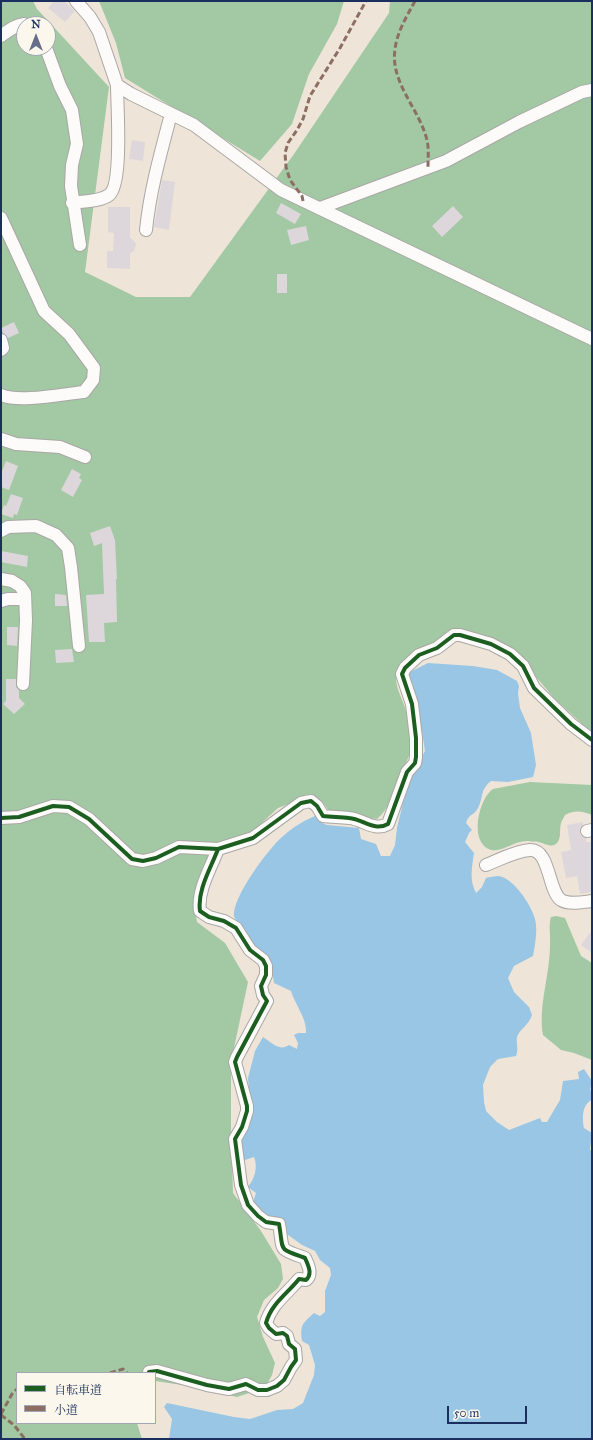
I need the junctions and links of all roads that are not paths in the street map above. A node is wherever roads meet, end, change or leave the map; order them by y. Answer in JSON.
{"nodes":[{"id":1,"x":76,"y":1,"type":"edge"},
{"id":2,"x":16,"y":26,"type":"edge"},
{"id":3,"x":1,"y":36,"type":"edge"},
{"id":4,"x":49,"y":56,"type":"edge"},
{"id":5,"x":117,"y":85,"type":"junction"},
{"id":6,"x":592,"y":90,"type":"edge"},
{"id":7,"x":171,"y":114,"type":"junction"},
{"id":8,"x":72,"y":203,"type":"junction"},
{"id":9,"x":320,"y":208,"type":"junction"},
{"id":10,"x":1,"y":218,"type":"edge"},
{"id":11,"x":146,"y":230,"type":"dead end"},
{"id":12,"x":80,"y":246,"type":"dead end"},
{"id":13,"x":592,"y":339,"type":"edge"},
{"id":14,"x":1,"y":340,"type":"edge"},
{"id":15,"x":1,"y":350,"type":"edge"},
{"id":16,"x":1,"y":395,"type":"edge"},
{"id":17,"x":1,"y":439,"type":"edge"},
{"id":18,"x":85,"y":457,"type":"dead end"},
{"id":19,"x":1,"y":531,"type":"edge"},
{"id":20,"x":1,"y":579,"type":"edge"},
{"id":21,"x":25,"y":599,"type":"junction"},
{"id":22,"x":1,"y":601,"type":"edge"},
{"id":23,"x":79,"y":646,"type":"dead end"},
{"id":24,"x":24,"y":684,"type":"dead end"},
{"id":25,"x":592,"y":740,"type":"edge"},
{"id":26,"x":1,"y":818,"type":"edge"},
{"id":27,"x":218,"y":849,"type":"junction"},
{"id":28,"x":486,"y":865,"type":"dead end"},
{"id":29,"x":592,"y":901,"type":"edge"},
{"id":30,"x":149,"y":1372,"type":"edge"}],
"edges":[{"from":1,"to":5,"type":"street"},
{"from":2,"to":3,"type":"street"},
{"from":4,"to":8,"type":"street"},
{"from":5,"to":7,"type":"street"},
{"from":5,"to":8,"type":"street"},
{"from":6,"to":9,"type":"street"},
{"from":7,"to":9,"type":"street"},
{"from":7,"to":11,"type":"street"},
{"from":8,"to":12,"type":"street"},
{"from":9,"to":13,"type":"street"},
{"from":10,"to":16,"type":"street"},
{"from":14,"to":15,"type":"street"},
{"from":17,"to":18,"type":"street"},
{"from":19,"to":23,"type":"street"},
{"from":20,"to":21,"type":"street"},
{"from":21,"to":22,"type":"street"},
{"from":21,"to":24,"type":"street"},
{"from":25,"to":27,"type":"street"},
{"from":26,"to":27,"type":"street"},
{"from":27,"to":30,"type":"street"},
{"from":28,"to":29,"type":"street"}]}
